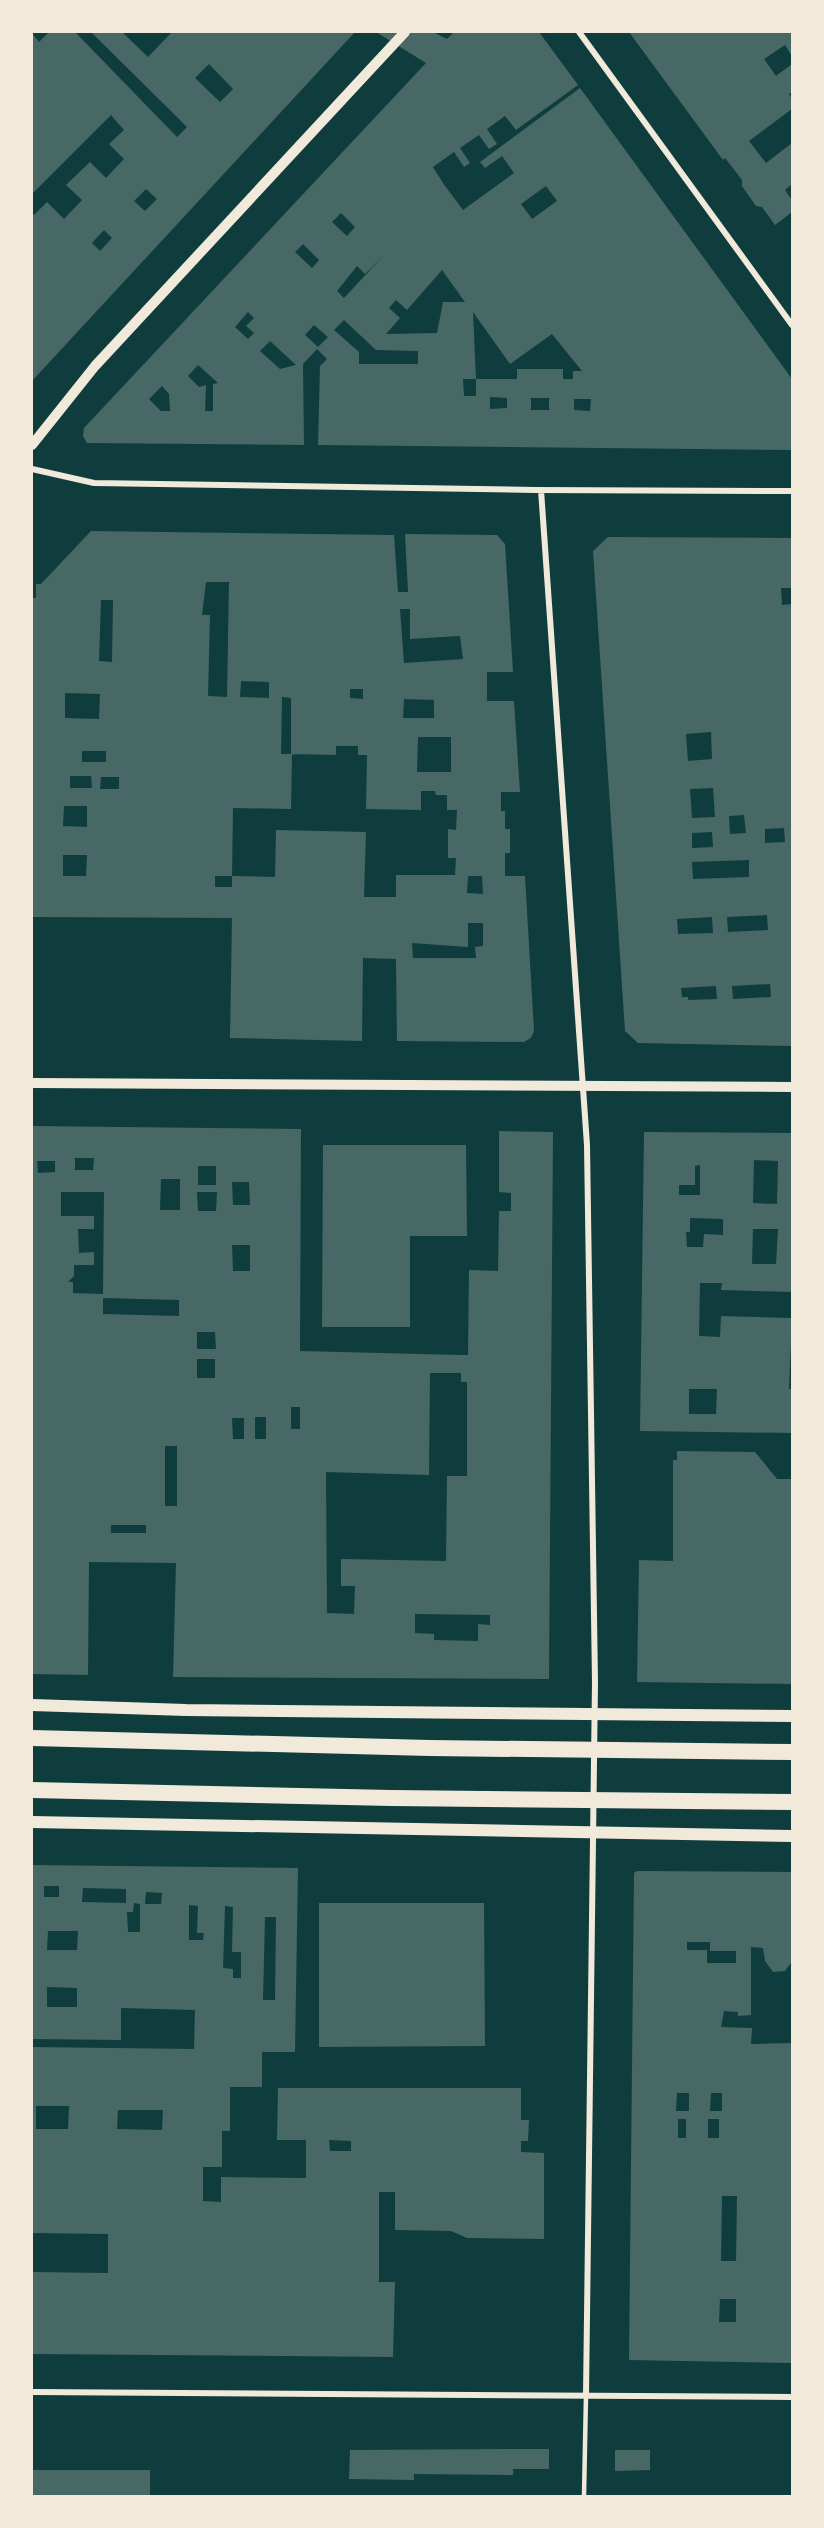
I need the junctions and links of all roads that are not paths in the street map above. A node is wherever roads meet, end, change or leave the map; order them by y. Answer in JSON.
{"nodes":[{"id":1,"x":405,"y":32,"type":"edge"},
{"id":2,"x":579,"y":32,"type":"edge"},
{"id":3,"x":792,"y":325,"type":"edge"},
{"id":4,"x":32,"y":445,"type":"edge"},
{"id":5,"x":32,"y":469,"type":"edge"},
{"id":6,"x":541,"y":490,"type":"junction"},
{"id":7,"x":792,"y":490,"type":"edge"},
{"id":8,"x":32,"y":1083,"type":"edge"},
{"id":9,"x":582,"y":1084,"type":"junction"},
{"id":10,"x":792,"y":1087,"type":"edge"},
{"id":11,"x":32,"y":1704,"type":"edge"},
{"id":12,"x":595,"y":1713,"type":"junction"},
{"id":13,"x":792,"y":1716,"type":"edge"},
{"id":14,"x":32,"y":1738,"type":"edge"},
{"id":15,"x":792,"y":1752,"type":"edge"},
{"id":16,"x":32,"y":1790,"type":"edge"},
{"id":17,"x":792,"y":1802,"type":"edge"},
{"id":18,"x":32,"y":1822,"type":"edge"},
{"id":19,"x":594,"y":1834,"type":"junction"},
{"id":20,"x":792,"y":1836,"type":"edge"},
{"id":21,"x":32,"y":2392,"type":"edge"},
{"id":22,"x":586,"y":2395,"type":"junction"},
{"id":23,"x":792,"y":2397,"type":"edge"},
{"id":24,"x":584,"y":2496,"type":"edge"}],
"edges":[{"from":1,"to":4,"type":"street"},
{"from":2,"to":3,"type":"street"},
{"from":5,"to":6,"type":"street"},
{"from":6,"to":7,"type":"street"},
{"from":6,"to":9,"type":"street"},
{"from":8,"to":9,"type":"street"},
{"from":9,"to":10,"type":"street"},
{"from":9,"to":12,"type":"street"},
{"from":11,"to":12,"type":"main road"},
{"from":12,"to":13,"type":"main road"},
{"from":12,"to":19,"type":"street"},
{"from":14,"to":15,"type":"highway"},
{"from":16,"to":17,"type":"highway"},
{"from":18,"to":19,"type":"main road"},
{"from":19,"to":20,"type":"main road"},
{"from":19,"to":22,"type":"street"},
{"from":21,"to":22,"type":"street"},
{"from":22,"to":23,"type":"street"},
{"from":22,"to":24,"type":"lane"}]}
